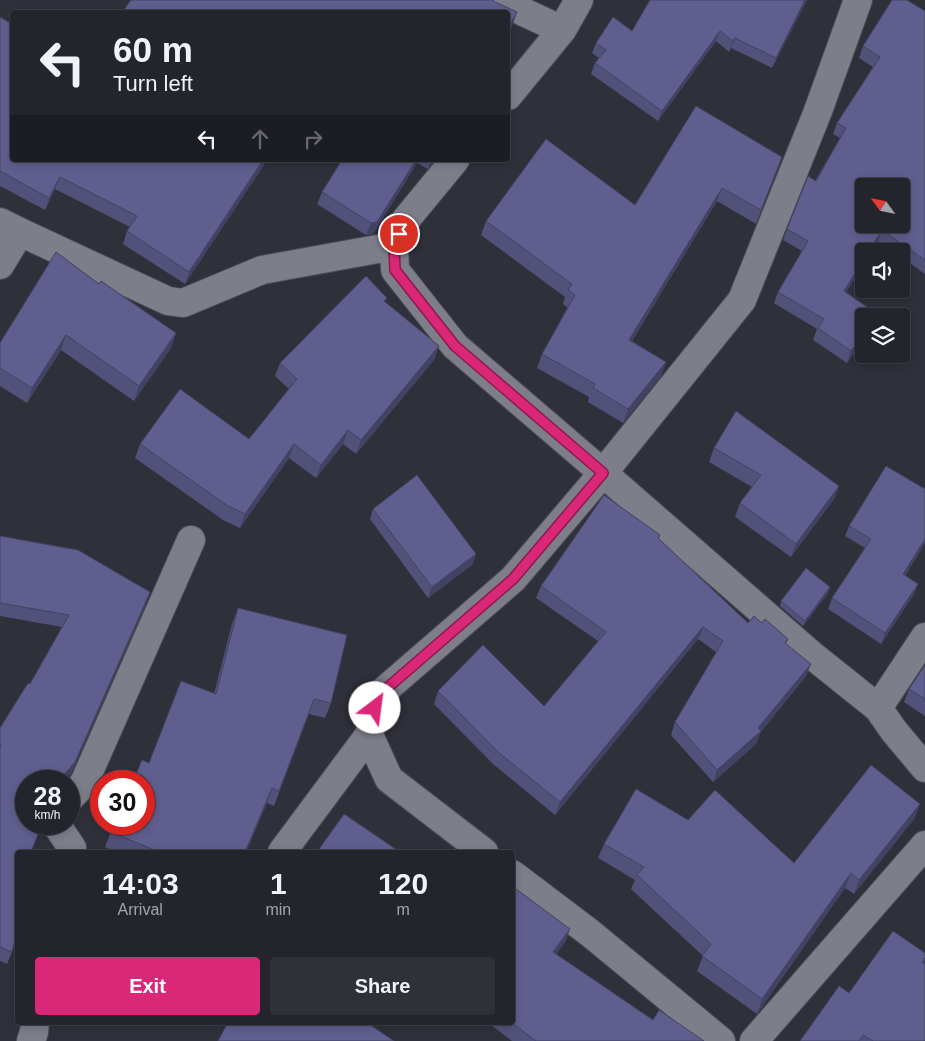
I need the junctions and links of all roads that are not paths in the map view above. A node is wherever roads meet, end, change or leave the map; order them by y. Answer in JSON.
{"nodes":[{"id":1,"x":498,"y":0,"type":"edge"},
{"id":2,"x":579,"y":0,"type":"edge"},
{"id":3,"x":858,"y":0,"type":"edge"},
{"id":4,"x":562,"y":30,"type":"junction"},
{"id":5,"x":510,"y":94,"type":"edge"},
{"id":6,"x":453,"y":162,"type":"edge"},
{"id":7,"x":10,"y":227,"type":"edge"},
{"id":8,"x":394,"y":246,"type":"junction"},
{"id":9,"x":0,"y":265,"type":"edge"},
{"id":10,"x":603,"y":473,"type":"junction"},
{"id":11,"x":191,"y":540,"type":"dead end"},
{"id":12,"x":925,"y":637,"type":"edge"},
{"id":13,"x":878,"y":708,"type":"junction"},
{"id":14,"x":368,"y":735,"type":"junction"},
{"id":15,"x":925,"y":768,"type":"edge"},
{"id":16,"x":80,"y":787,"type":"edge"},
{"id":17,"x":63,"y":835,"type":"edge"},
{"id":18,"x":925,"y":845,"type":"edge"},
{"id":19,"x":71,"y":850,"type":"edge"},
{"id":20,"x":283,"y":850,"type":"edge"},
{"id":21,"x":481,"y":850,"type":"edge"},
{"id":22,"x":515,"y":876,"type":"edge"},
{"id":23,"x":35,"y":1025,"type":"edge"},
{"id":24,"x":31,"y":1041,"type":"edge"},
{"id":25,"x":720,"y":1041,"type":"edge"},
{"id":26,"x":754,"y":1041,"type":"edge"}],
"edges":[{"from":1,"to":4,"type":"street"},
{"from":2,"to":4,"type":"street"},
{"from":3,"to":10,"type":"street"},
{"from":4,"to":5,"type":"street"},
{"from":6,"to":8,"type":"street"},
{"from":7,"to":8,"type":"street"},
{"from":7,"to":9,"type":"street"},
{"from":8,"to":10,"type":"street"},
{"from":10,"to":13,"type":"street"},
{"from":10,"to":14,"type":"street"},
{"from":11,"to":16,"type":"street"},
{"from":12,"to":13,"type":"street"},
{"from":13,"to":15,"type":"street"},
{"from":14,"to":20,"type":"street"},
{"from":14,"to":21,"type":"street"},
{"from":17,"to":19,"type":"street"},
{"from":18,"to":26,"type":"street"},
{"from":22,"to":25,"type":"street"},
{"from":23,"to":24,"type":"street"}]}
